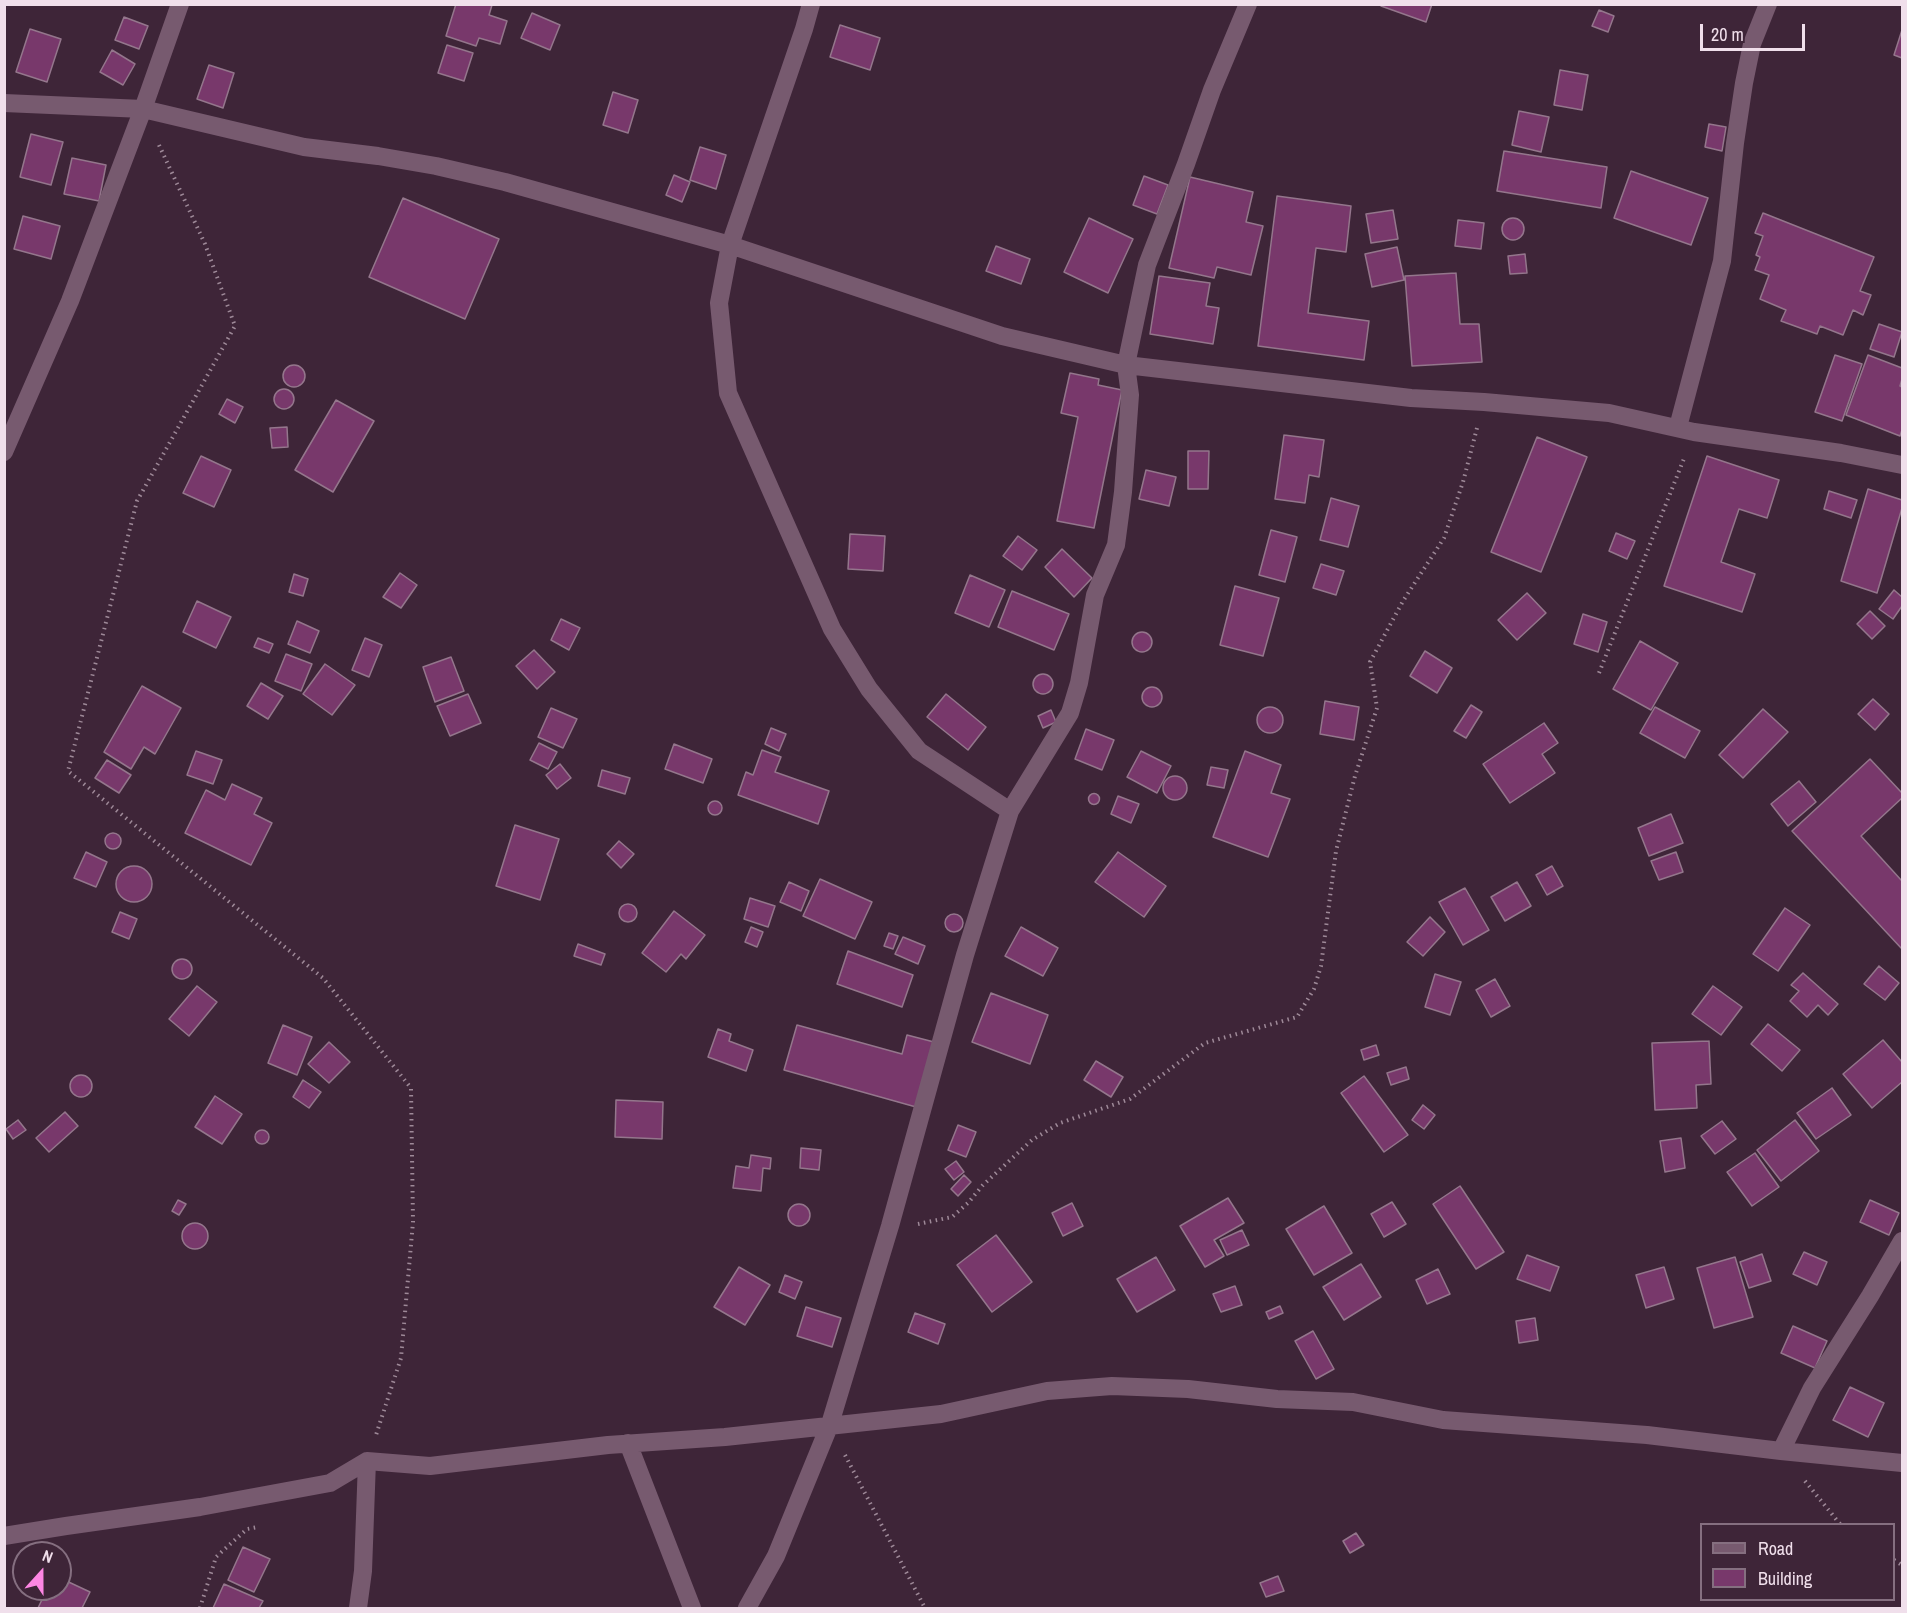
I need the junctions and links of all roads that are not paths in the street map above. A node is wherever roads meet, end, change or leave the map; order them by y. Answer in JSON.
{"nodes":[{"id":1,"x":180,"y":4,"type":"edge"},
{"id":2,"x":811,"y":4,"type":"edge"},
{"id":3,"x":1248,"y":4,"type":"edge"},
{"id":4,"x":1768,"y":4,"type":"edge"},
{"id":5,"x":4,"y":103,"type":"edge"},
{"id":6,"x":143,"y":109,"type":"junction"},
{"id":7,"x":730,"y":245,"type":"junction"},
{"id":8,"x":1126,"y":365,"type":"junction"},
{"id":9,"x":1686,"y":429,"type":"junction"},
{"id":10,"x":4,"y":452,"type":"edge"},
{"id":11,"x":1902,"y":465,"type":"edge"},
{"id":12,"x":1010,"y":811,"type":"junction"},
{"id":13,"x":1902,"y":1241,"type":"edge"},
{"id":14,"x":830,"y":1424,"type":"junction"},
{"id":15,"x":628,"y":1443,"type":"junction"},
{"id":16,"x":1781,"y":1451,"type":"junction"},
{"id":17,"x":367,"y":1461,"type":"junction"},
{"id":18,"x":1902,"y":1463,"type":"edge"},
{"id":19,"x":4,"y":1536,"type":"edge"},
{"id":20,"x":357,"y":1608,"type":"edge"},
{"id":21,"x":692,"y":1608,"type":"edge"},
{"id":22,"x":747,"y":1608,"type":"edge"}],
"edges":[{"from":1,"to":6,"type":"street"},
{"from":2,"to":7,"type":"street"},
{"from":3,"to":8,"type":"street"},
{"from":4,"to":9,"type":"street"},
{"from":5,"to":6,"type":"street"},
{"from":6,"to":7,"type":"street"},
{"from":6,"to":10,"type":"street"},
{"from":7,"to":8,"type":"street"},
{"from":7,"to":12,"type":"street"},
{"from":8,"to":9,"type":"street"},
{"from":8,"to":12,"type":"street"},
{"from":9,"to":11,"type":"street"},
{"from":12,"to":14,"type":"street"},
{"from":13,"to":16,"type":"street"},
{"from":14,"to":15,"type":"street"},
{"from":14,"to":16,"type":"street"},
{"from":14,"to":22,"type":"street"},
{"from":15,"to":17,"type":"street"},
{"from":15,"to":21,"type":"street"},
{"from":16,"to":18,"type":"street"},
{"from":17,"to":19,"type":"street"},
{"from":17,"to":20,"type":"street"}]}
